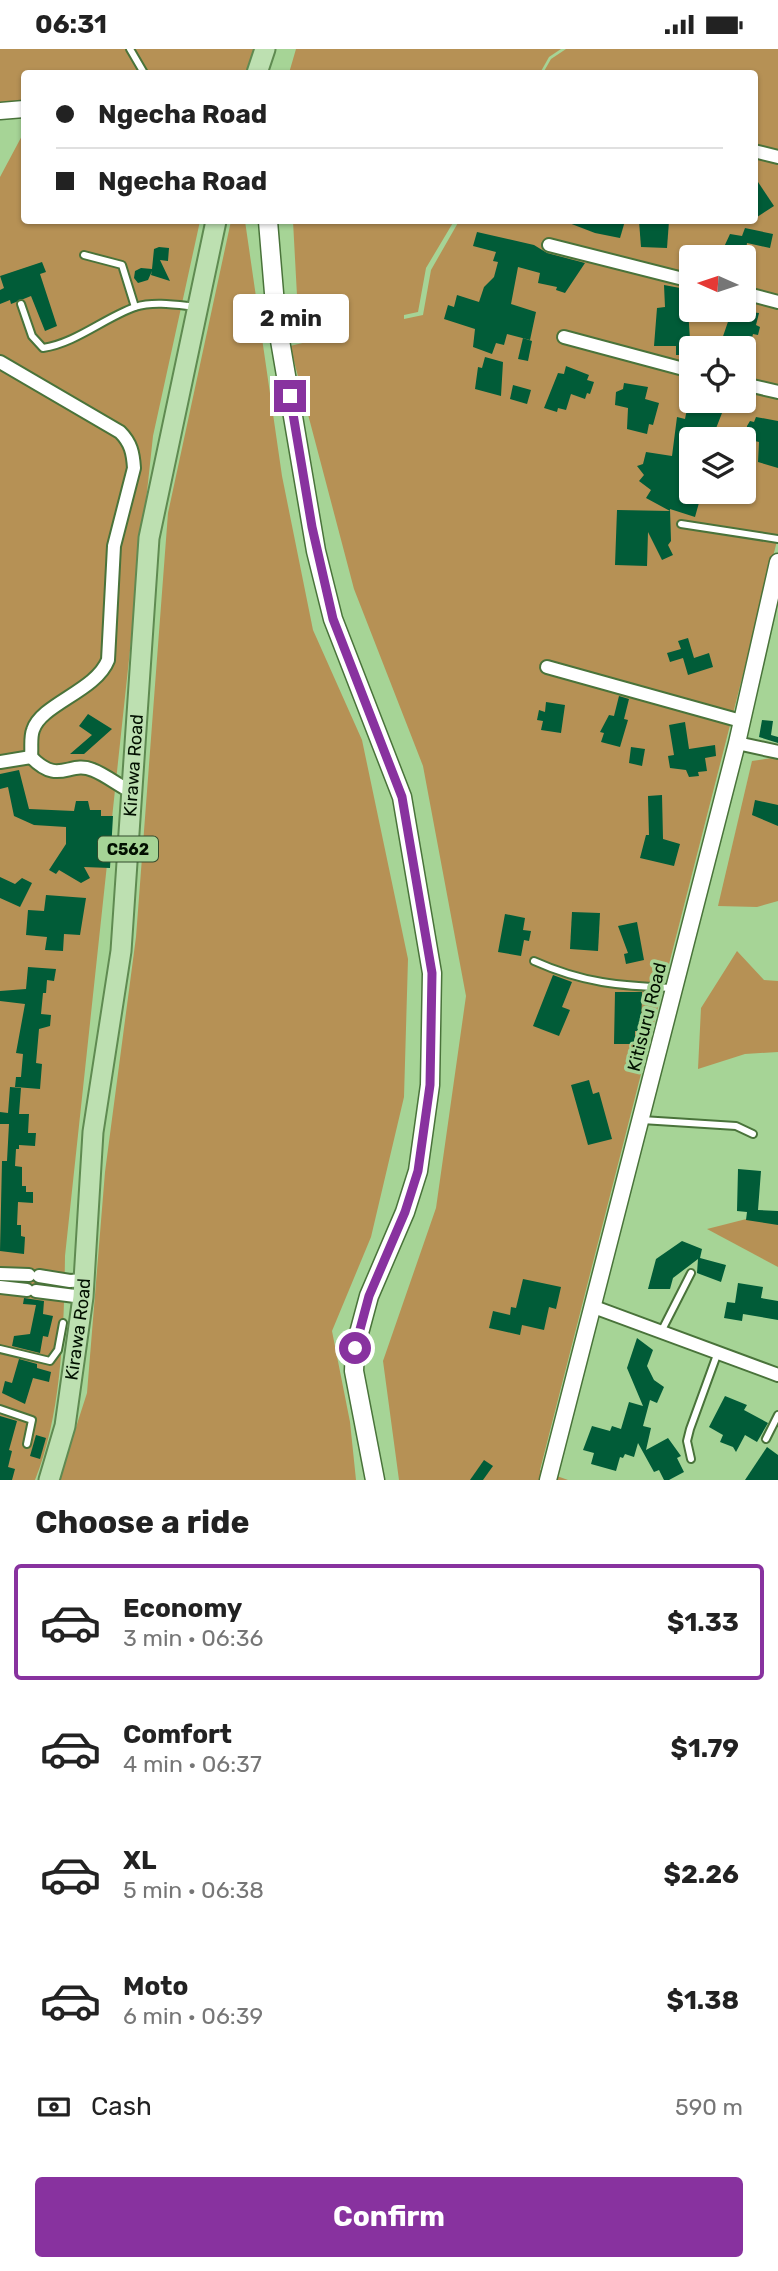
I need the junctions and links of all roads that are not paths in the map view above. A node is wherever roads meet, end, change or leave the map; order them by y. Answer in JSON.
{"nodes":[{"id":1,"x":130,"y":49,"type":"edge"},
{"id":2,"x":265,"y":49,"type":"edge"},
{"id":3,"x":142,"y":70,"type":"edge"},
{"id":4,"x":258,"y":70,"type":"edge"},
{"id":5,"x":21,"y":110,"type":"edge"},
{"id":6,"x":2,"y":115,"type":"edge"},
{"id":7,"x":758,"y":152,"type":"edge"},
{"id":8,"x":778,"y":157,"type":"edge"},
{"id":9,"x":215,"y":224,"type":"edge"},
{"id":10,"x":268,"y":224,"type":"edge"},
{"id":11,"x":549,"y":245,"type":"dead end"},
{"id":12,"x":84,"y":255,"type":"dead end"},
{"id":13,"x":679,"y":278,"type":"edge"},
{"id":14,"x":756,"y":296,"type":"edge"},
{"id":15,"x":778,"y":302,"type":"edge"},
{"id":16,"x":21,"y":304,"type":"dead end"},
{"id":17,"x":135,"y":307,"type":"junction"},
{"id":18,"x":198,"y":307,"type":"junction"},
{"id":19,"x":564,"y":337,"type":"dead end"},
{"id":20,"x":0,"y":362,"type":"edge"},
{"id":21,"x":679,"y":369,"type":"edge"},
{"id":22,"x":756,"y":387,"type":"edge"},
{"id":23,"x":778,"y":392,"type":"edge"},
{"id":24,"x":681,"y":524,"type":"dead end"},
{"id":25,"x":778,"y":539,"type":"edge"},
{"id":26,"x":778,"y":562,"type":"edge"},
{"id":27,"x":547,"y":667,"type":"dead end"},
{"id":28,"x":741,"y":720,"type":"junction"},
{"id":29,"x":737,"y":743,"type":"junction"},
{"id":30,"x":778,"y":752,"type":"edge"},
{"id":31,"x":31,"y":757,"type":"junction"},
{"id":32,"x":0,"y":762,"type":"edge"},
{"id":33,"x":132,"y":793,"type":"junction"},
{"id":34,"x":534,"y":961,"type":"dead end"},
{"id":35,"x":674,"y":989,"type":"junction"},
{"id":36,"x":641,"y":1119,"type":"junction"},
{"id":37,"x":753,"y":1134,"type":"dead end"},
{"id":38,"x":691,"y":1273,"type":"dead end"},
{"id":39,"x":0,"y":1274,"type":"edge"},
{"id":40,"x":0,"y":1287,"type":"edge"},
{"id":41,"x":83,"y":1288,"type":"junction"},
{"id":42,"x":594,"y":1307,"type":"junction"},
{"id":43,"x":63,"y":1323,"type":"dead end"},
{"id":44,"x":662,"y":1330,"type":"junction"},
{"id":45,"x":0,"y":1349,"type":"edge"},
{"id":46,"x":719,"y":1352,"type":"junction"},
{"id":47,"x":778,"y":1375,"type":"edge"},
{"id":48,"x":0,"y":1409,"type":"edge"},
{"id":49,"x":778,"y":1415,"type":"edge"},
{"id":50,"x":766,"y":1439,"type":"dead end"},
{"id":51,"x":27,"y":1444,"type":"dead end"},
{"id":52,"x":691,"y":1459,"type":"dead end"},
{"id":53,"x":49,"y":1480,"type":"edge"},
{"id":54,"x":375,"y":1480,"type":"edge"},
{"id":55,"x":548,"y":1480,"type":"edge"}],
"edges":[{"from":1,"to":3,"type":"lane"},
{"from":2,"to":4,"type":"main road"},
{"from":5,"to":6,"type":"street"},
{"from":7,"to":8,"type":"street"},
{"from":9,"to":18,"type":"main road","name":"Kirawa Road","number":"C562"},
{"from":10,"to":54,"type":"main road"},
{"from":11,"to":13,"type":"street"},
{"from":12,"to":17,"type":"lane"},
{"from":14,"to":15,"type":"street"},
{"from":16,"to":17,"type":"lane"},
{"from":17,"to":18,"type":"lane"},
{"from":18,"to":33,"type":"main road","name":"Kirawa Road","number":"C562"},
{"from":19,"to":21,"type":"street"},
{"from":20,"to":31,"type":"street"},
{"from":22,"to":23,"type":"street"},
{"from":24,"to":25,"type":"lane"},
{"from":26,"to":28,"type":"street","name":"Kitisuru Road"},
{"from":27,"to":28,"type":"street"},
{"from":28,"to":29,"type":"street","name":"Kitisuru Road"},
{"from":29,"to":30,"type":"street"},
{"from":29,"to":35,"type":"street","name":"Kitisuru Road"},
{"from":31,"to":32,"type":"street"},
{"from":31,"to":33,"type":"street"},
{"from":33,"to":41,"type":"main road","name":"Kirawa Road","number":"C562"},
{"from":34,"to":35,"type":"lane"},
{"from":35,"to":36,"type":"street","name":"Kitisuru Road"},
{"from":36,"to":37,"type":"lane"},
{"from":36,"to":42,"type":"street","name":"Kitisuru Road"},
{"from":38,"to":44,"type":"lane"},
{"from":39,"to":41,"type":"street"},
{"from":40,"to":41,"type":"street"},
{"from":41,"to":53,"type":"main road","name":"Kirawa Road","number":"C562"},
{"from":42,"to":44,"type":"street"},
{"from":42,"to":55,"type":"street","name":"Kitisuru Road"},
{"from":43,"to":45,"type":"lane"},
{"from":44,"to":46,"type":"street"},
{"from":46,"to":47,"type":"street"},
{"from":46,"to":52,"type":"lane"},
{"from":48,"to":51,"type":"lane"},
{"from":49,"to":50,"type":"lane"}]}
